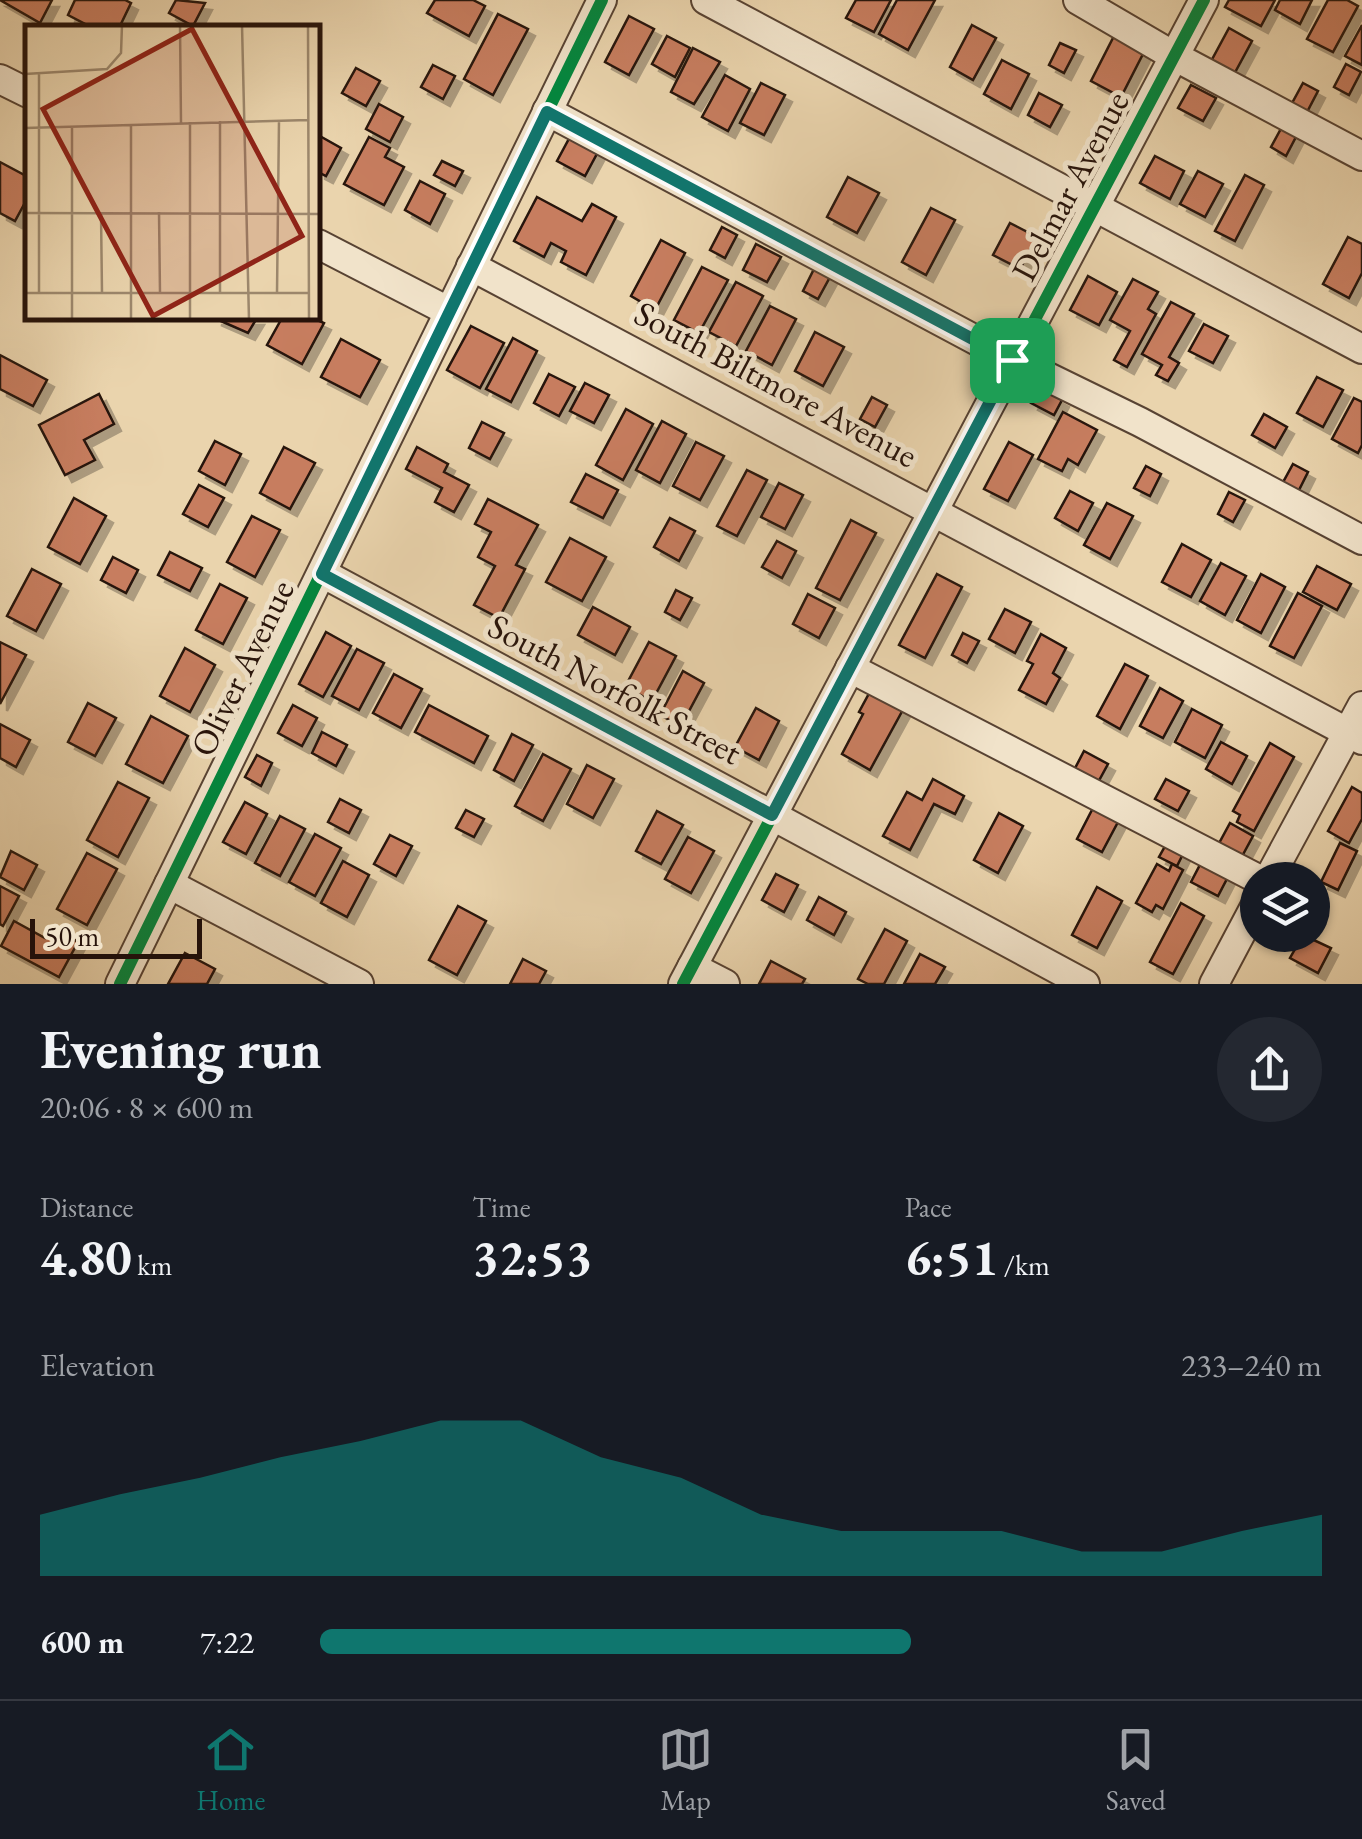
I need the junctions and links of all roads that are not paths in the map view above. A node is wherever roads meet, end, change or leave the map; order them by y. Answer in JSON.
{"nodes":[{"id":1,"x":602,"y":0,"type":"edge"},
{"id":2,"x":706,"y":0,"type":"edge"},
{"id":3,"x":1078,"y":0,"type":"edge"},
{"id":4,"x":1204,"y":0,"type":"edge"},
{"id":5,"x":1174,"y":56,"type":"junction"},
{"id":6,"x":0,"y":79,"type":"edge"},
{"id":7,"x":25,"y":92,"type":"edge"},
{"id":8,"x":547,"y":112,"type":"junction"},
{"id":9,"x":1362,"y":156,"type":"edge"},
{"id":10,"x":1093,"y":206,"type":"junction"},
{"id":11,"x":320,"y":245,"type":"edge"},
{"id":12,"x":472,"y":266,"type":"junction"},
{"id":13,"x":448,"y":312,"type":"junction"},
{"id":14,"x":1362,"y":350,"type":"edge"},
{"id":15,"x":1012,"y":360,"type":"junction"},
{"id":16,"x":934,"y":510,"type":"junction"},
{"id":17,"x":1362,"y":540,"type":"edge"},
{"id":18,"x":322,"y":574,"type":"junction"},
{"id":19,"x":850,"y":668,"type":"junction"},
{"id":20,"x":1362,"y":706,"type":"edge"},
{"id":21,"x":1355,"y":737,"type":"edge"},
{"id":22,"x":772,"y":815,"type":"junction"},
{"id":23,"x":1279,"y":862,"type":"edge"},
{"id":24,"x":1240,"y":870,"type":"edge"},
{"id":25,"x":170,"y":884,"type":"junction"},
{"id":26,"x":1240,"y":935,"type":"edge"},
{"id":27,"x":687,"y":975,"type":"edge"},
{"id":28,"x":120,"y":984,"type":"edge"},
{"id":29,"x":358,"y":984,"type":"edge"},
{"id":30,"x":725,"y":984,"type":"edge"},
{"id":31,"x":1084,"y":984,"type":"edge"},
{"id":32,"x":1214,"y":984,"type":"edge"}],
"edges":[{"from":1,"to":8,"type":"street","name":"Oliver Avenue"},
{"from":2,"to":10,"type":"street"},
{"from":3,"to":5,"type":"street"},
{"from":4,"to":5,"type":"street","name":"Delmar Avenue"},
{"from":5,"to":9,"type":"street"},
{"from":5,"to":10,"type":"street","name":"Delmar Avenue"},
{"from":6,"to":7,"type":"street"},
{"from":8,"to":12,"type":"street","name":"Oliver Avenue"},
{"from":8,"to":15,"type":"street"},
{"from":10,"to":14,"type":"street"},
{"from":10,"to":15,"type":"street","name":"Delmar Avenue"},
{"from":11,"to":13,"type":"street"},
{"from":12,"to":13,"type":"street","name":"Oliver Avenue"},
{"from":12,"to":16,"type":"street","name":"South Biltmore Avenue"},
{"from":13,"to":18,"type":"street","name":"Oliver Avenue"},
{"from":15,"to":16,"type":"street","name":"Delmar Avenue"},
{"from":15,"to":17,"type":"street"},
{"from":16,"to":19,"type":"street","name":"Delmar Avenue"},
{"from":16,"to":21,"type":"street","name":"South Biltmore Avenue"},
{"from":18,"to":22,"type":"street","name":"South Norfolk Street"},
{"from":18,"to":25,"type":"street","name":"Oliver Avenue"},
{"from":19,"to":22,"type":"street","name":"Delmar Avenue"},
{"from":19,"to":24,"type":"street"},
{"from":20,"to":21,"type":"street"},
{"from":21,"to":23,"type":"street"},
{"from":22,"to":27,"type":"street","name":"Delmar Avenue"},
{"from":22,"to":31,"type":"street","name":"South Norfolk Street"},
{"from":25,"to":28,"type":"street","name":"Oliver Avenue"},
{"from":25,"to":29,"type":"street"},
{"from":26,"to":32,"type":"street"},
{"from":27,"to":30,"type":"street"}]}
